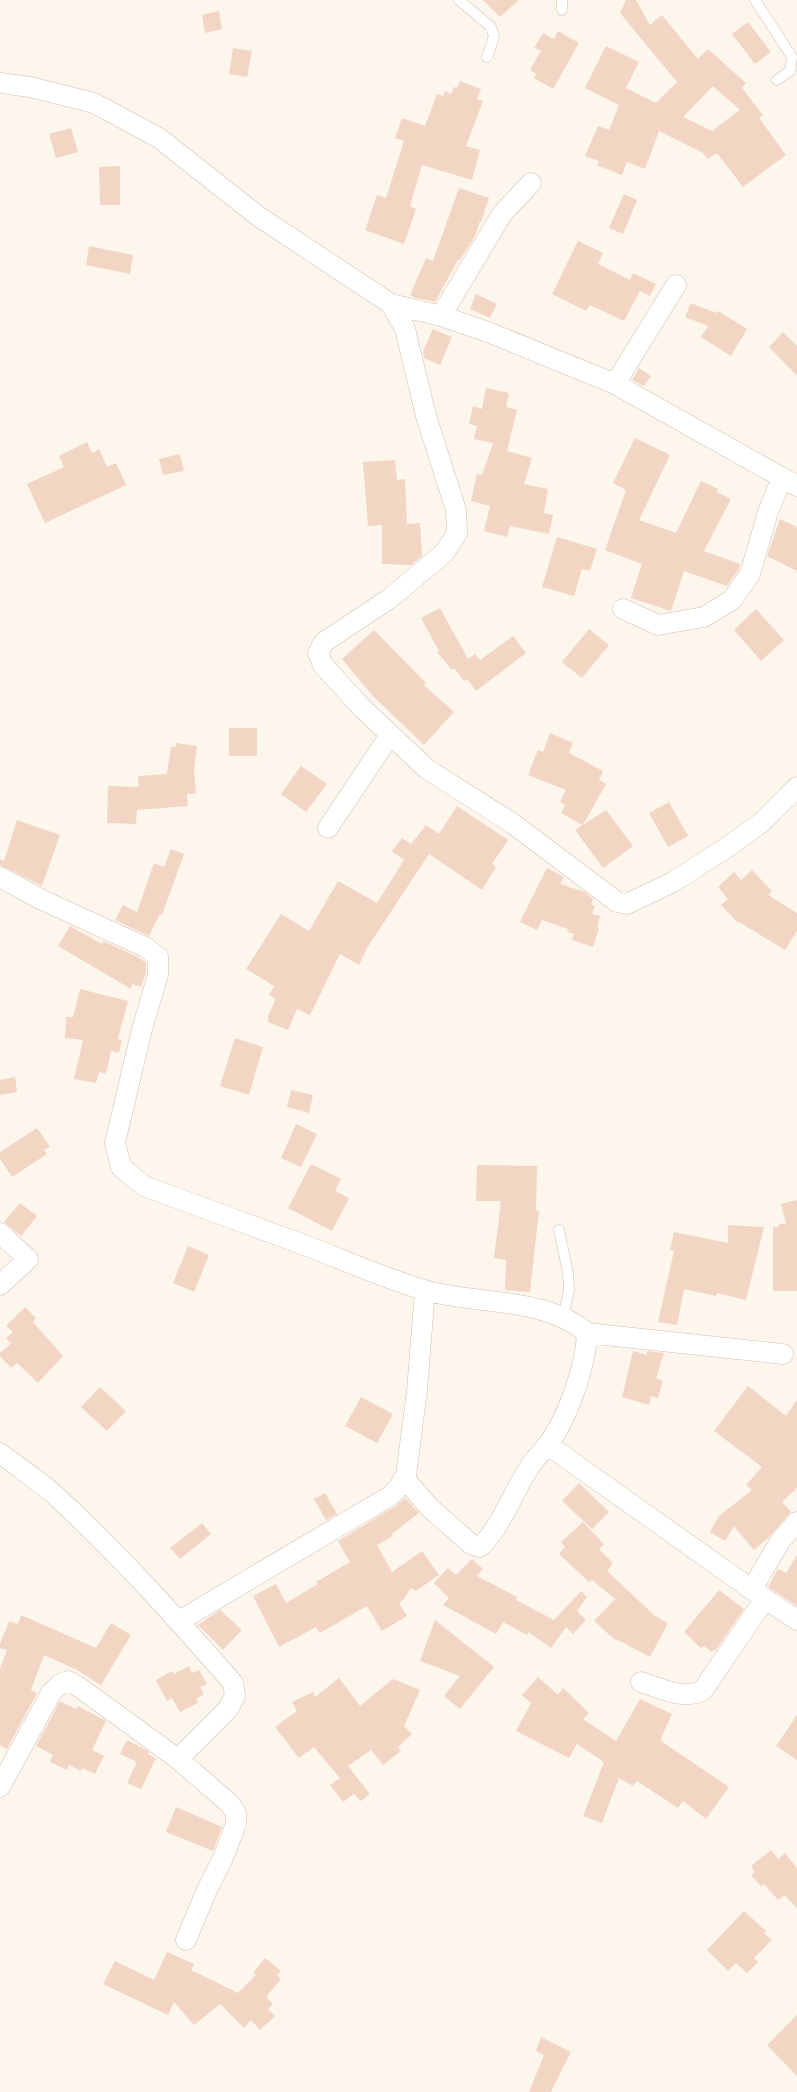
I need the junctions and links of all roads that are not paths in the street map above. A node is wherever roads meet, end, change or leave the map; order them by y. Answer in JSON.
{"nodes":[{"id":1,"x":459,"y":0,"type":"edge"},
{"id":2,"x":755,"y":0,"type":"edge"},
{"id":3,"x":487,"y":57,"type":"dead end"},
{"id":4,"x":777,"y":80,"type":"dead end"},
{"id":5,"x":0,"y":83,"type":"edge"},
{"id":6,"x":531,"y":183,"type":"dead end"},
{"id":7,"x":676,"y":285,"type":"dead end"},
{"id":8,"x":391,"y":304,"type":"junction"},
{"id":9,"x":441,"y":316,"type":"junction"},
{"id":10,"x":615,"y":384,"type":"junction"},
{"id":11,"x":789,"y":482,"type":"edge"},
{"id":12,"x":623,"y":608,"type":"dead end"},
{"id":13,"x":390,"y":735,"type":"junction"},
{"id":14,"x":797,"y":787,"type":"edge"},
{"id":15,"x":328,"y":828,"type":"dead end"},
{"id":16,"x":0,"y":877,"type":"edge"},
{"id":17,"x":559,"y":1230,"type":"dead end"},
{"id":18,"x":0,"y":1233,"type":"edge"},
{"id":19,"x":0,"y":1285,"type":"edge"},
{"id":20,"x":425,"y":1290,"type":"junction"},
{"id":21,"x":563,"y":1317,"type":"junction"},
{"id":22,"x":587,"y":1332,"type":"junction"},
{"id":23,"x":783,"y":1354,"type":"dead end"},
{"id":24,"x":548,"y":1445,"type":"junction"},
{"id":25,"x":0,"y":1453,"type":"edge"},
{"id":26,"x":404,"y":1478,"type":"junction"},
{"id":27,"x":797,"y":1522,"type":"edge"},
{"id":28,"x":759,"y":1594,"type":"junction"},
{"id":29,"x":797,"y":1620,"type":"edge"},
{"id":30,"x":179,"y":1621,"type":"junction"},
{"id":31,"x":641,"y":1682,"type":"dead end"},
{"id":32,"x":178,"y":1759,"type":"junction"},
{"id":33,"x":4,"y":1765,"type":"edge"},
{"id":34,"x":0,"y":1787,"type":"edge"},
{"id":35,"x":186,"y":1940,"type":"dead end"}],
"edges":[{"from":1,"to":3,"type":"lane"},
{"from":2,"to":4,"type":"lane"},
{"from":5,"to":8,"type":"street"},
{"from":6,"to":9,"type":"street"},
{"from":7,"to":10,"type":"street"},
{"from":8,"to":9,"type":"street"},
{"from":8,"to":13,"type":"street"},
{"from":9,"to":10,"type":"street"},
{"from":10,"to":11,"type":"street"},
{"from":11,"to":12,"type":"street"},
{"from":13,"to":14,"type":"street"},
{"from":13,"to":15,"type":"street"},
{"from":16,"to":20,"type":"street"},
{"from":17,"to":21,"type":"lane"},
{"from":18,"to":19,"type":"street"},
{"from":20,"to":21,"type":"street"},
{"from":20,"to":26,"type":"street"},
{"from":21,"to":22,"type":"street"},
{"from":22,"to":23,"type":"street"},
{"from":22,"to":24,"type":"street"},
{"from":24,"to":26,"type":"street"},
{"from":24,"to":28,"type":"street"},
{"from":25,"to":30,"type":"street"},
{"from":26,"to":30,"type":"street"},
{"from":27,"to":28,"type":"street"},
{"from":28,"to":29,"type":"street"},
{"from":28,"to":31,"type":"street"},
{"from":30,"to":32,"type":"street"},
{"from":32,"to":33,"type":"street"},
{"from":32,"to":35,"type":"street"},
{"from":33,"to":34,"type":"street"}]}
